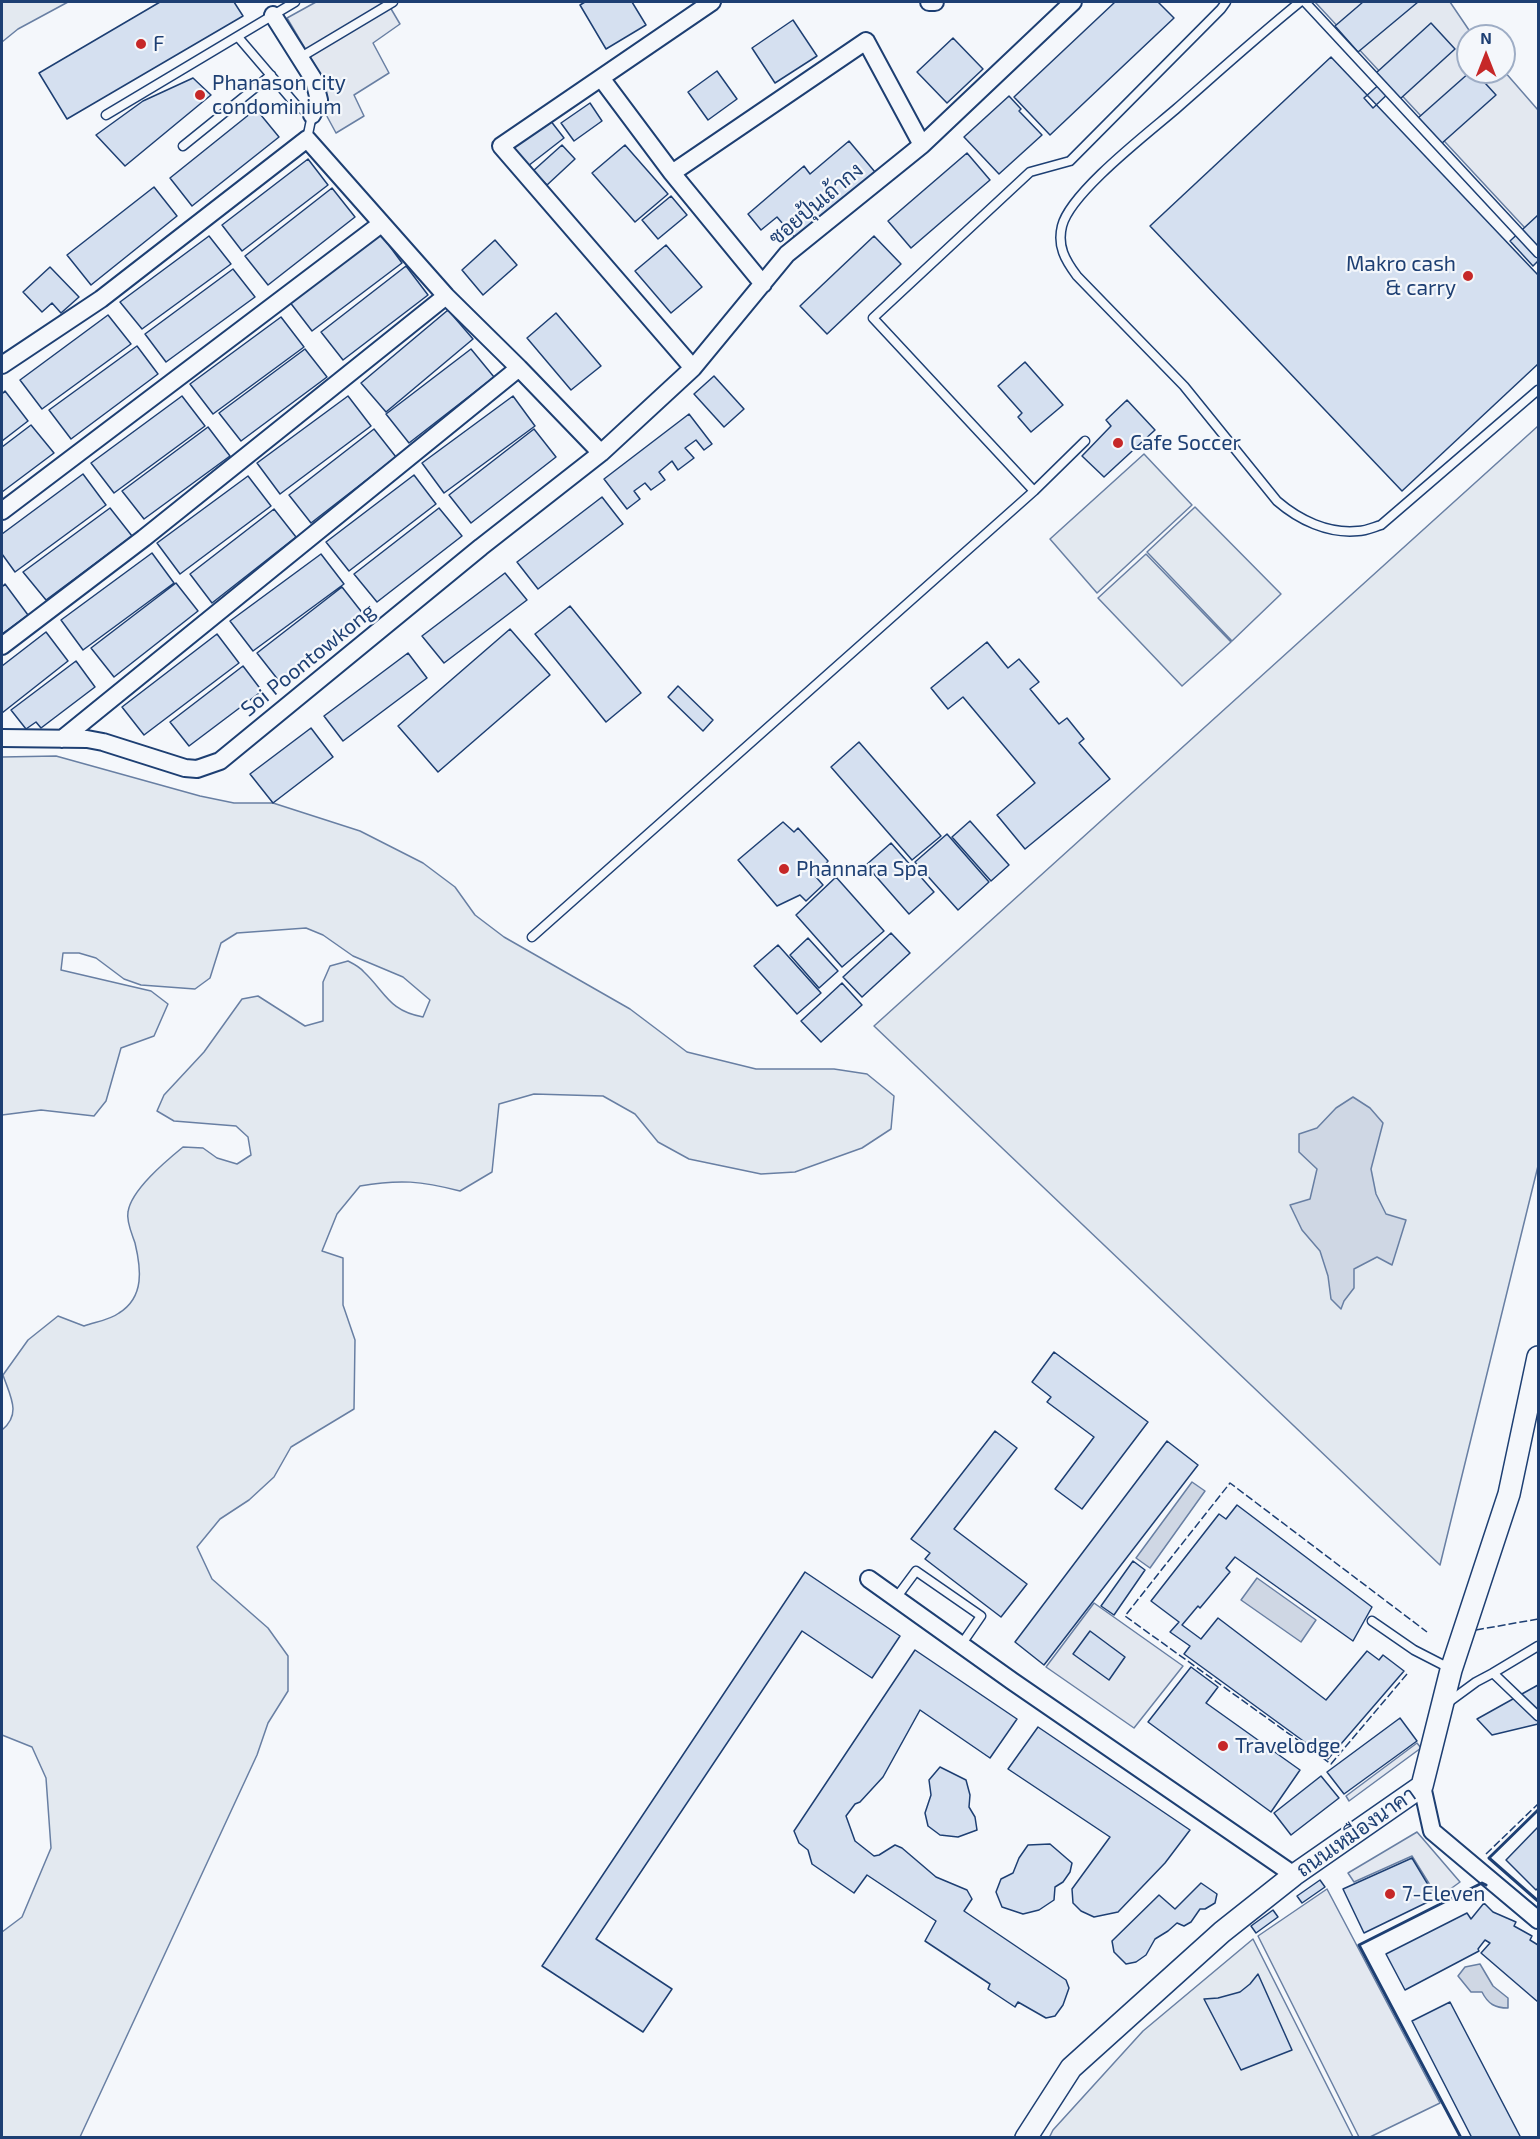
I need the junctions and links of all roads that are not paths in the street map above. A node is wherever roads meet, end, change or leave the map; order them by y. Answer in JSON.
{"nodes":[{"id":1,"x":294,"y":2,"type":"edge"},
{"id":2,"x":393,"y":2,"type":"edge"},
{"id":3,"x":712,"y":2,"type":"edge"},
{"id":4,"x":929,"y":2,"type":"edge"},
{"id":5,"x":935,"y":2,"type":"edge"},
{"id":6,"x":1073,"y":2,"type":"edge"},
{"id":7,"x":1226,"y":2,"type":"edge"},
{"id":8,"x":1300,"y":2,"type":"edge"},
{"id":9,"x":1305,"y":2,"type":"edge"},
{"id":10,"x":273,"y":15,"type":"junction"},
{"id":11,"x":238,"y":37,"type":"junction"},
{"id":12,"x":301,"y":57,"type":"junction"},
{"id":13,"x":271,"y":75,"type":"junction"},
{"id":14,"x":601,"y":78,"type":"junction"},
{"id":15,"x":106,"y":115,"type":"dead end"},
{"id":16,"x":312,"y":116,"type":"junction"},
{"id":17,"x":307,"y":139,"type":"junction"},
{"id":18,"x":922,"y":145,"type":"junction"},
{"id":19,"x":183,"y":146,"type":"dead end"},
{"id":20,"x":672,"y":173,"type":"junction"},
{"id":21,"x":381,"y":224,"type":"junction"},
{"id":22,"x":1539,"y":253,"type":"edge"},
{"id":23,"x":763,"y":284,"type":"junction"},
{"id":24,"x":446,"y":296,"type":"junction"},
{"id":25,"x":2,"y":365,"type":"edge"},
{"id":26,"x":519,"y":368,"type":"junction"},
{"id":27,"x":693,"y":368,"type":"junction"},
{"id":28,"x":1539,"y":390,"type":"edge"},
{"id":29,"x":1085,"y":441,"type":"dead end"},
{"id":30,"x":601,"y":453,"type":"junction"},
{"id":31,"x":1034,"y":491,"type":"junction"},
{"id":32,"x":2,"y":511,"type":"edge"},
{"id":33,"x":2,"y":646,"type":"edge"},
{"id":34,"x":2,"y":738,"type":"edge"},
{"id":35,"x":62,"y":739,"type":"junction"},
{"id":36,"x":532,"y":937,"type":"dead end"},
{"id":37,"x":1539,"y":1357,"type":"edge"},
{"id":38,"x":869,"y":1579,"type":"dead end"},
{"id":39,"x":896,"y":1598,"type":"junction"},
{"id":40,"x":1372,"y":1621,"type":"dead end"},
{"id":41,"x":961,"y":1645,"type":"junction"},
{"id":42,"x":1539,"y":1646,"type":"edge"},
{"id":43,"x":1451,"y":1670,"type":"junction"},
{"id":44,"x":1493,"y":1673,"type":"junction"},
{"id":45,"x":1443,"y":1706,"type":"junction"},
{"id":46,"x":1539,"y":1716,"type":"edge"},
{"id":47,"x":1422,"y":1786,"type":"junction"},
{"id":48,"x":1294,"y":1875,"type":"junction"},
{"id":49,"x":1539,"y":1920,"type":"edge"},
{"id":50,"x":1026,"y":2138,"type":"edge"}],
"edges":[{"from":1,"to":10,"type":"lane"},
{"from":2,"to":12,"type":"lane"},
{"from":3,"to":14,"type":"street"},
{"from":4,"to":5,"type":"street"},
{"from":6,"to":18,"type":"street","name":"ซอยปุ้นเถ้ากง"},
{"from":7,"to":31,"type":"lane"},
{"from":8,"to":28,"type":"lane"},
{"from":9,"to":22,"type":"lane"},
{"from":10,"to":11,"type":"lane"},
{"from":10,"to":12,"type":"street"},
{"from":11,"to":13,"type":"lane"},
{"from":11,"to":15,"type":"lane"},
{"from":12,"to":16,"type":"street"},
{"from":13,"to":16,"type":"lane"},
{"from":13,"to":19,"type":"lane"},
{"from":14,"to":20,"type":"street"},
{"from":14,"to":27,"type":"street"},
{"from":16,"to":17,"type":"lane"},
{"from":17,"to":21,"type":"street"},
{"from":17,"to":25,"type":"street"},
{"from":18,"to":20,"type":"street"},
{"from":18,"to":23,"type":"street","name":"ซอยปุ้นเถ้ากง"},
{"from":20,"to":23,"type":"street"},
{"from":21,"to":24,"type":"street"},
{"from":21,"to":32,"type":"street"},
{"from":23,"to":27,"type":"street","name":"ซอยปุ้นเถ้ากง"},
{"from":24,"to":26,"type":"street"},
{"from":24,"to":33,"type":"street"},
{"from":26,"to":30,"type":"street"},
{"from":26,"to":35,"type":"street"},
{"from":27,"to":30,"type":"street","name":"ซอยปุ้นเถ้ากง"},
{"from":29,"to":31,"type":"lane"},
{"from":30,"to":35,"type":"street","name":"Soi Poontowkong"},
{"from":31,"to":36,"type":"lane"},
{"from":34,"to":35,"type":"street","name":"Soi Poontowkong"},
{"from":37,"to":43,"type":"street","name":"ถนนเหมืองนาคา"},
{"from":38,"to":39,"type":"street"},
{"from":39,"to":41,"type":"street"},
{"from":39,"to":41,"type":"lane"},
{"from":40,"to":43,"type":"lane"},
{"from":41,"to":48,"type":"street"},
{"from":42,"to":44,"type":"lane"},
{"from":43,"to":45,"type":"street","name":"ถนนเหมืองนาคา"},
{"from":44,"to":45,"type":"lane"},
{"from":44,"to":46,"type":"lane"},
{"from":45,"to":47,"type":"street","name":"ถนนเหมืองนาคา"},
{"from":47,"to":48,"type":"street","name":"ถนนเหมืองนาคา"},
{"from":47,"to":49,"type":"street"},
{"from":48,"to":50,"type":"street","name":"ถนนเหมืองนาคา"}]}
